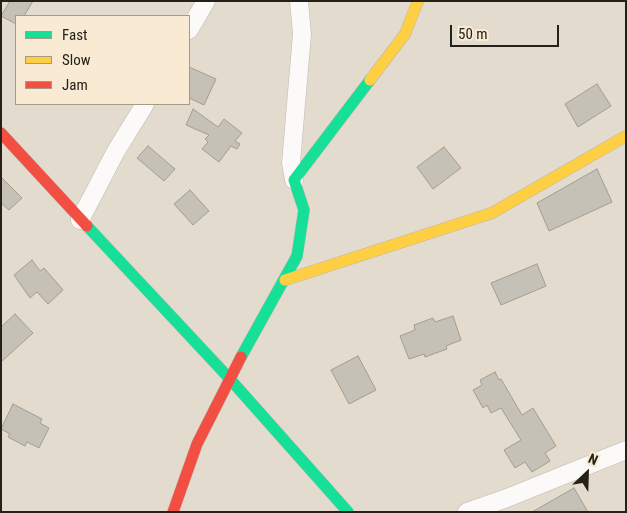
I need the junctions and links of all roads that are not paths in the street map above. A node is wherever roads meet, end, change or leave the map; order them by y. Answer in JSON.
{"nodes":[{"id":1,"x":206,"y":1,"type":"edge"},
{"id":2,"x":299,"y":1,"type":"edge"},
{"id":3,"x":418,"y":1,"type":"edge"},
{"id":4,"x":190,"y":28,"type":"edge"},
{"id":5,"x":144,"y":105,"type":"edge"},
{"id":6,"x":1,"y":133,"type":"edge"},
{"id":7,"x":626,"y":136,"type":"edge"},
{"id":8,"x":294,"y":180,"type":"junction"},
{"id":9,"x":80,"y":220,"type":"junction"},
{"id":10,"x":285,"y":280,"type":"junction"},
{"id":11,"x":229,"y":378,"type":"junction"},
{"id":12,"x":626,"y":450,"type":"edge"},
{"id":13,"x":172,"y":512,"type":"edge"},
{"id":14,"x":348,"y":512,"type":"edge"},
{"id":15,"x":468,"y":512,"type":"edge"}],
"edges":[{"from":1,"to":4,"type":"street"},
{"from":2,"to":8,"type":"street"},
{"from":3,"to":8,"type":"street"},
{"from":5,"to":9,"type":"street"},
{"from":6,"to":9,"type":"street"},
{"from":7,"to":10,"type":"street"},
{"from":8,"to":10,"type":"street"},
{"from":9,"to":11,"type":"street"},
{"from":10,"to":11,"type":"street"},
{"from":11,"to":13,"type":"street"},
{"from":11,"to":14,"type":"street"},
{"from":12,"to":15,"type":"street"}]}
